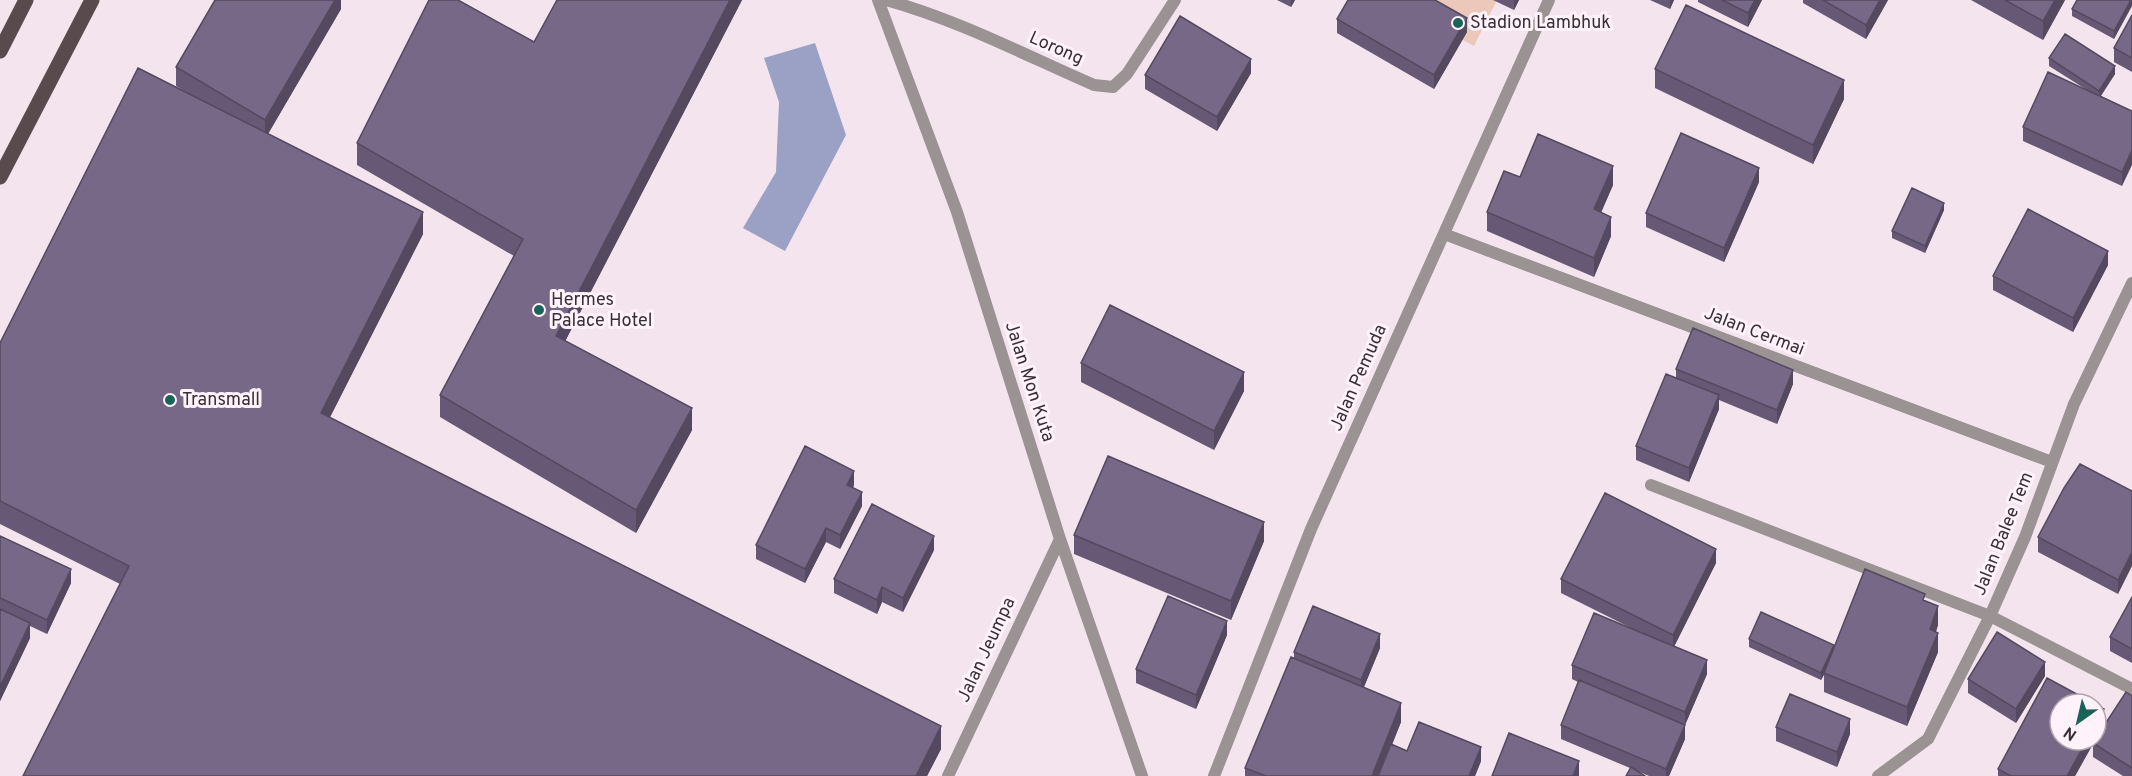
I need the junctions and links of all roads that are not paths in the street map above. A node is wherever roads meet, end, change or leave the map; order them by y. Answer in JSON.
{"nodes":[{"id":1,"x":26,"y":0,"type":"edge"},
{"id":2,"x":92,"y":0,"type":"edge"},
{"id":3,"x":878,"y":0,"type":"edge"},
{"id":4,"x":886,"y":0,"type":"edge"},
{"id":5,"x":1175,"y":0,"type":"edge"},
{"id":6,"x":1549,"y":0,"type":"edge"},
{"id":7,"x":0,"y":51,"type":"edge"},
{"id":8,"x":0,"y":177,"type":"edge"},
{"id":9,"x":1444,"y":234,"type":"junction"},
{"id":10,"x":2132,"y":283,"type":"edge"},
{"id":11,"x":2052,"y":462,"type":"junction"},
{"id":12,"x":1651,"y":485,"type":"dead end"},
{"id":13,"x":1060,"y":539,"type":"junction"},
{"id":14,"x":1990,"y":616,"type":"junction"},
{"id":15,"x":2132,"y":689,"type":"edge"},
{"id":16,"x":948,"y":776,"type":"edge"},
{"id":17,"x":1142,"y":776,"type":"edge"},
{"id":18,"x":1214,"y":776,"type":"edge"},
{"id":19,"x":1878,"y":776,"type":"edge"}],
"edges":[{"from":1,"to":7,"type":"main road"},
{"from":2,"to":8,"type":"main road"},
{"from":3,"to":13,"type":"street","name":"Jalan Mon Kuta"},
{"from":4,"to":5,"type":"street","name":"Lorong"},
{"from":6,"to":9,"type":"street","name":"Jalan Pemuda"},
{"from":9,"to":11,"type":"street","name":"Jalan Cermai"},
{"from":9,"to":18,"type":"street","name":"Jalan Pemuda"},
{"from":10,"to":11,"type":"street","name":"Jalan Balee Tem"},
{"from":11,"to":14,"type":"street","name":"Jalan Balee Tem"},
{"from":12,"to":14,"type":"street"},
{"from":13,"to":16,"type":"street","name":"Jalan Jeumpa"},
{"from":13,"to":17,"type":"street","name":"Jalan Mon Kuta"},
{"from":14,"to":15,"type":"street"},
{"from":14,"to":19,"type":"street","name":"Jalan Balee Tem"}]}
